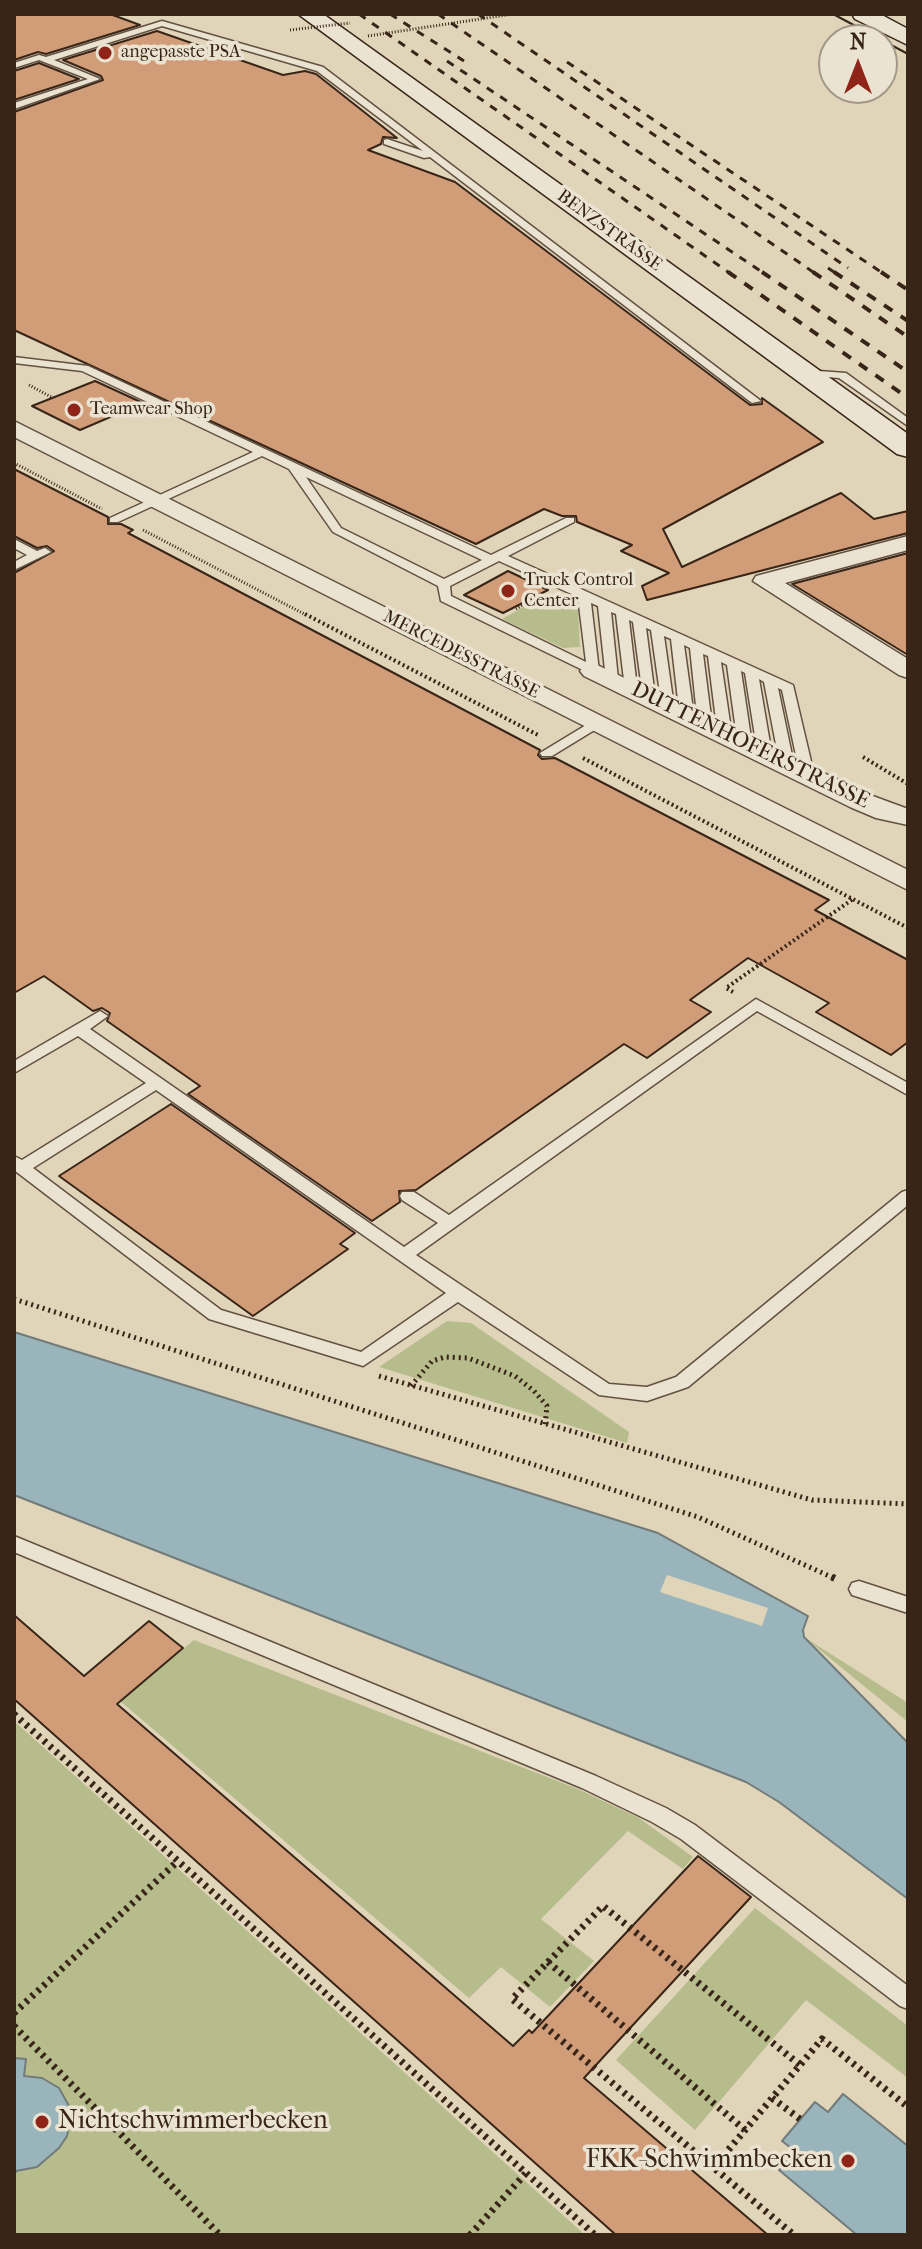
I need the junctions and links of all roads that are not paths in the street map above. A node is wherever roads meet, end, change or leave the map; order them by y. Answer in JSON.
{"nodes":[{"id":1,"x":300,"y":22,"type":"edge"},
{"id":2,"x":45,"y":60,"type":"junction"},
{"id":3,"x":290,"y":61,"type":"junction"},
{"id":4,"x":14,"y":66,"type":"edge"},
{"id":5,"x":296,"y":73,"type":"dead end"},
{"id":6,"x":14,"y":106,"type":"edge"},
{"id":7,"x":387,"y":142,"type":"dead end"},
{"id":8,"x":444,"y":162,"type":"junction"},
{"id":9,"x":14,"y":360,"type":"edge"},
{"id":10,"x":804,"y":373,"type":"junction"},
{"id":11,"x":756,"y":401,"type":"dead end"},
{"id":12,"x":908,"y":422,"type":"edge"},
{"id":13,"x":14,"y":428,"type":"edge"},
{"id":14,"x":908,"y":448,"type":"edge"},
{"id":15,"x":262,"y":452,"type":"junction"},
{"id":16,"x":293,"y":467,"type":"junction"},
{"id":17,"x":157,"y":501,"type":"junction"},
{"id":18,"x":117,"y":519,"type":"road end"},
{"id":19,"x":570,"y":520,"type":"dead end"},
{"id":20,"x":14,"y":543,"type":"edge"},
{"id":21,"x":908,"y":543,"type":"edge"},
{"id":22,"x":495,"y":558,"type":"junction"},
{"id":23,"x":14,"y":566,"type":"edge"},
{"id":24,"x":444,"y":584,"type":"junction"},
{"id":25,"x":584,"y":594,"type":"junction"},
{"id":26,"x":604,"y":603,"type":"junction"},
{"id":27,"x":622,"y":611,"type":"junction"},
{"id":28,"x":639,"y":619,"type":"junction"},
{"id":29,"x":657,"y":628,"type":"junction"},
{"id":30,"x":677,"y":636,"type":"junction"},
{"id":31,"x":696,"y":646,"type":"junction"},
{"id":32,"x":714,"y":654,"type":"junction"},
{"id":33,"x":733,"y":663,"type":"junction"},
{"id":34,"x":908,"y":670,"type":"edge"},
{"id":35,"x":751,"y":671,"type":"junction"},
{"id":36,"x":770,"y":680,"type":"junction"},
{"id":37,"x":698,"y":722,"type":"junction"},
{"id":38,"x":596,"y":723,"type":"junction"},
{"id":39,"x":553,"y":749,"type":"road end"},
{"id":40,"x":908,"y":817,"type":"edge"},
{"id":41,"x":908,"y":881,"type":"edge"},
{"id":42,"x":100,"y":1016,"type":"dead end"},
{"id":43,"x":79,"y":1029,"type":"junction"},
{"id":44,"x":14,"y":1068,"type":"edge"},
{"id":45,"x":157,"y":1083,"type":"junction"},
{"id":46,"x":908,"y":1090,"type":"edge"},
{"id":47,"x":18,"y":1165,"type":"edge"},
{"id":48,"x":408,"y":1196,"type":"dead end"},
{"id":49,"x":908,"y":1196,"type":"edge"},
{"id":50,"x":448,"y":1222,"type":"junction"},
{"id":51,"x":405,"y":1255,"type":"junction"},
{"id":52,"x":458,"y":1293,"type":"junction"},
{"id":53,"x":14,"y":1544,"type":"edge"},
{"id":54,"x":859,"y":1589,"type":"road end"},
{"id":55,"x":908,"y":1605,"type":"edge"},
{"id":56,"x":908,"y":1999,"type":"edge"}],
"edges":[{"from":1,"to":10,"type":"main road","name":"BENZSTRASSE"},
{"from":2,"to":3,"type":"lane"},
{"from":2,"to":4,"type":"lane"},
{"from":2,"to":6,"type":"lane"},
{"from":3,"to":5,"type":"lane"},
{"from":3,"to":8,"type":"lane"},
{"from":7,"to":8,"type":"lane"},
{"from":8,"to":11,"type":"lane"},
{"from":9,"to":15,"type":"lane"},
{"from":10,"to":12,"type":"lane"},
{"from":10,"to":14,"type":"main road","name":"BENZSTRASSE"},
{"from":13,"to":17,"type":"street","name":"MERCEDESSTRASSE"},
{"from":15,"to":16,"type":"lane"},
{"from":15,"to":17,"type":"lane"},
{"from":16,"to":22,"type":"lane"},
{"from":16,"to":24,"type":"lane"},
{"from":17,"to":18,"type":"lane"},
{"from":17,"to":38,"type":"street","name":"MERCEDESSTRASSE"},
{"from":19,"to":22,"type":"lane"},
{"from":20,"to":23,"type":"lane"},
{"from":21,"to":34,"type":"street"},
{"from":22,"to":24,"type":"lane"},
{"from":22,"to":25,"type":"lane"},
{"from":24,"to":37,"type":"lane"},
{"from":25,"to":26,"type":"lane"},
{"from":25,"to":37,"type":"lane"},
{"from":26,"to":27,"type":"lane"},
{"from":26,"to":37,"type":"lane"},
{"from":27,"to":28,"type":"lane"},
{"from":27,"to":37,"type":"lane"},
{"from":28,"to":29,"type":"lane"},
{"from":28,"to":37,"type":"lane"},
{"from":29,"to":30,"type":"lane"},
{"from":29,"to":37,"type":"lane"},
{"from":30,"to":31,"type":"lane"},
{"from":30,"to":37,"type":"lane"},
{"from":31,"to":32,"type":"lane"},
{"from":31,"to":37,"type":"lane"},
{"from":32,"to":33,"type":"lane"},
{"from":32,"to":37,"type":"lane"},
{"from":33,"to":35,"type":"lane"},
{"from":33,"to":37,"type":"lane"},
{"from":35,"to":36,"type":"lane"},
{"from":35,"to":37,"type":"lane"},
{"from":36,"to":37,"type":"lane"},
{"from":36,"to":37,"type":"lane"},
{"from":37,"to":40,"type":"street","name":"DUTTENHOFERSTRASSE"},
{"from":38,"to":39,"type":"lane"},
{"from":38,"to":41,"type":"street","name":"MERCEDESSTRASSE"},
{"from":42,"to":43,"type":"lane"},
{"from":43,"to":44,"type":"lane"},
{"from":43,"to":45,"type":"lane"},
{"from":45,"to":47,"type":"lane"},
{"from":45,"to":51,"type":"lane"},
{"from":46,"to":50,"type":"lane"},
{"from":47,"to":52,"type":"lane"},
{"from":48,"to":50,"type":"lane"},
{"from":49,"to":52,"type":"lane"},
{"from":50,"to":51,"type":"lane"},
{"from":51,"to":52,"type":"lane"},
{"from":53,"to":56,"type":"lane"},
{"from":54,"to":55,"type":"lane"}]}
